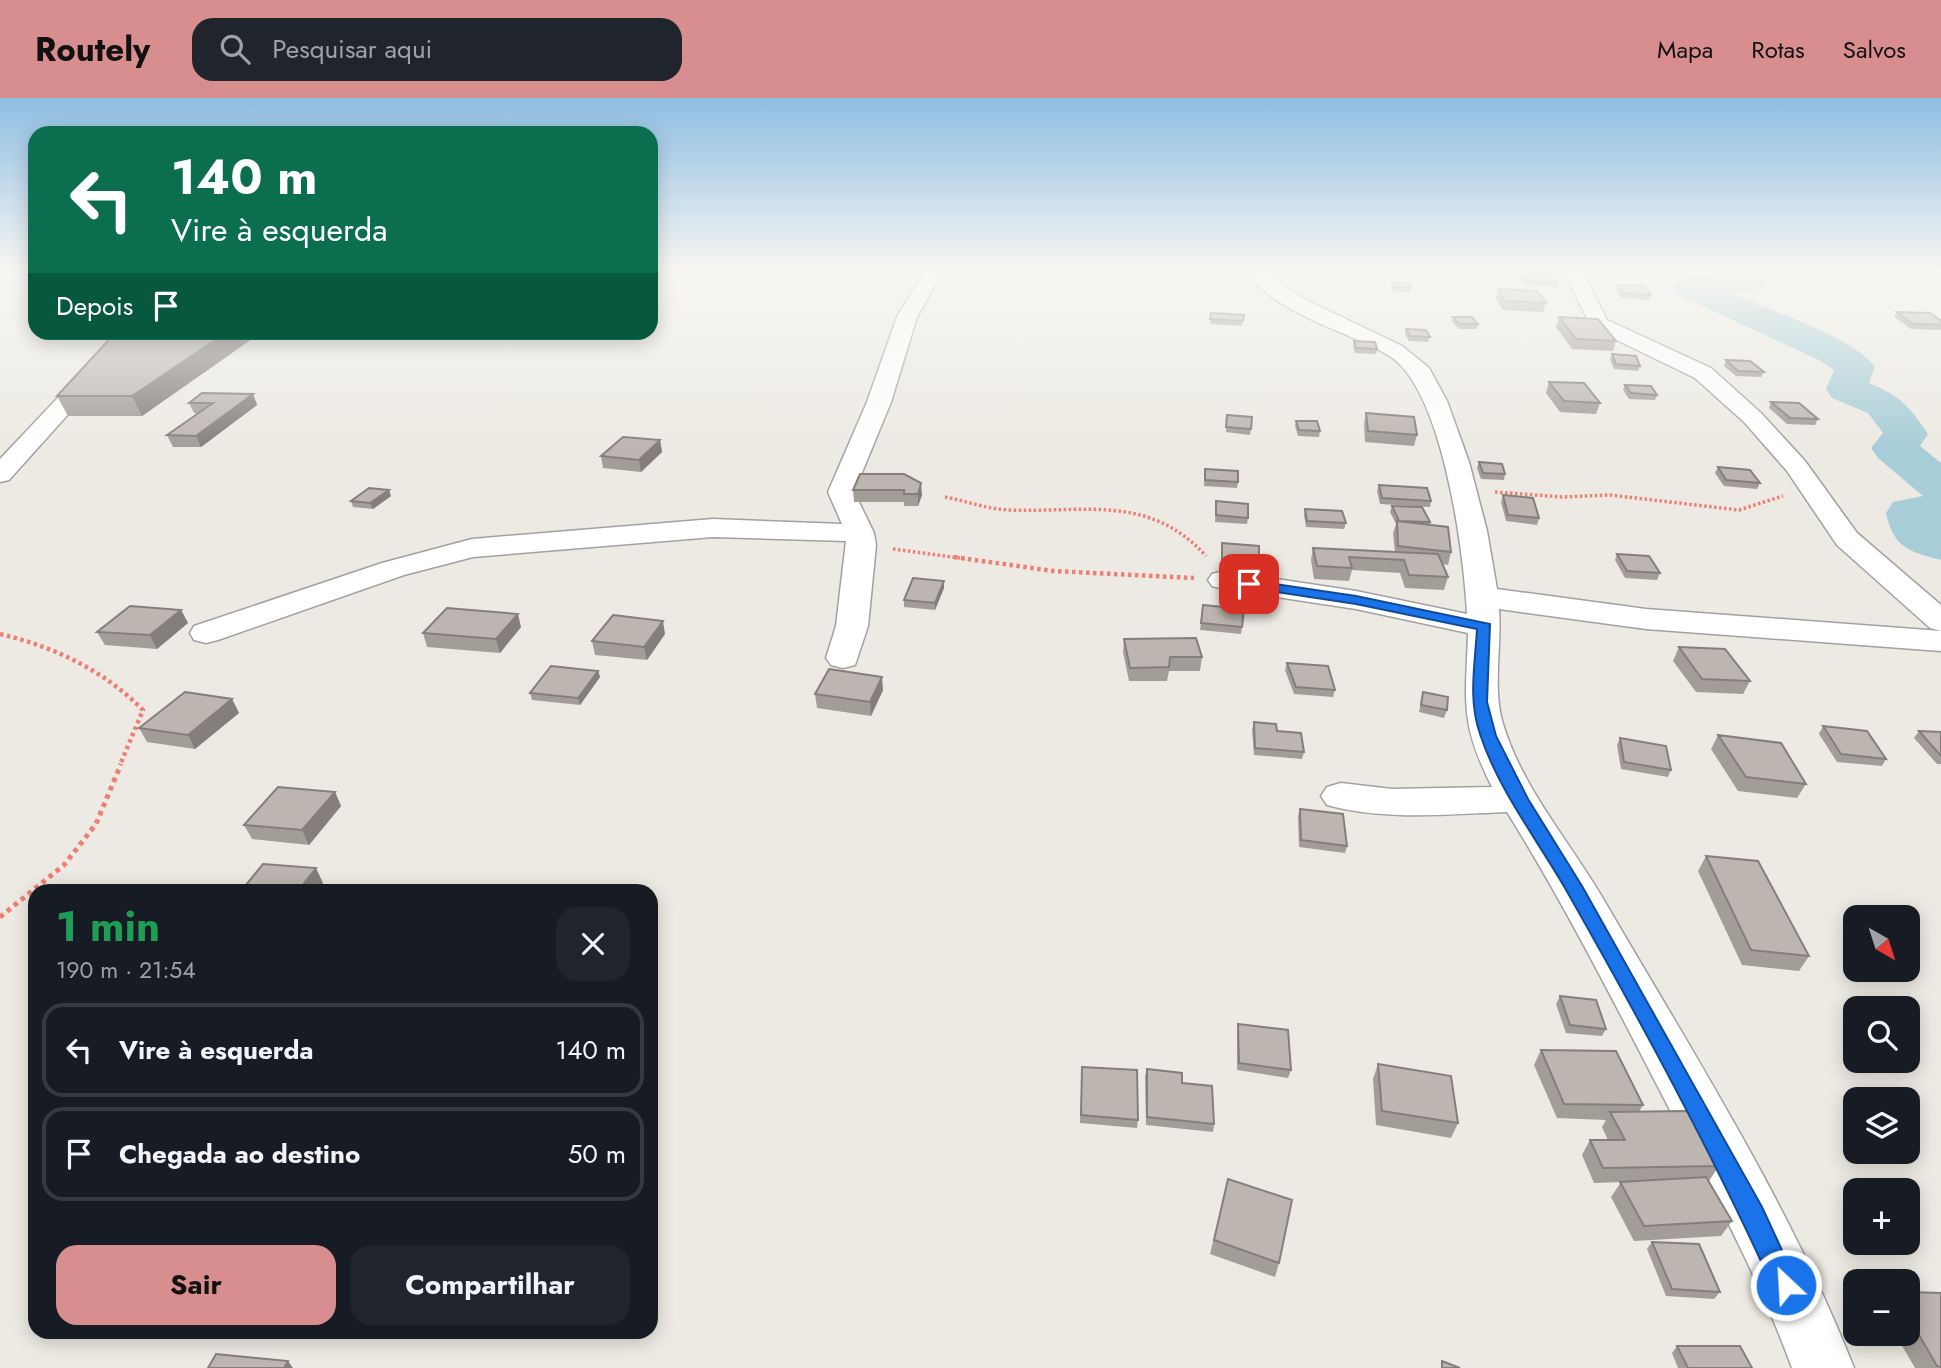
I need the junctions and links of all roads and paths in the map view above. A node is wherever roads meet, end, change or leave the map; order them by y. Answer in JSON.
{"nodes":[{"id":1,"x":903,"y":331,"type":"edge"},
{"id":2,"x":1354,"y":331,"type":"edge"},
{"id":3,"x":1614,"y":331,"type":"edge"},
{"id":4,"x":125,"y":340,"type":"edge"},
{"id":5,"x":0,"y":474,"type":"edge"},
{"id":6,"x":1462,"y":488,"type":"junction"},
{"id":7,"x":945,"y":496,"type":"dead end"},
{"id":8,"x":1819,"y":497,"type":"junction"},
{"id":9,"x":860,"y":539,"type":"junction"},
{"id":10,"x":1223,"y":580,"type":"junction"},
{"id":11,"x":1484,"y":612,"type":"junction"},
{"id":12,"x":1941,"y":621,"type":"edge"},
{"id":13,"x":206,"y":633,"type":"dead end"},
{"id":14,"x":0,"y":634,"type":"edge"},
{"id":15,"x":1941,"y":641,"type":"edge"},
{"id":16,"x":843,"y":658,"type":"dead end"},
{"id":17,"x":1342,"y":796,"type":"dead end"},
{"id":18,"x":1520,"y":799,"type":"junction"},
{"id":19,"x":41,"y":884,"type":"edge"},
{"id":20,"x":28,"y":894,"type":"edge"},
{"id":21,"x":0,"y":917,"type":"edge"},
{"id":22,"x":1823,"y":1368,"type":"edge"}],
"edges":[{"from":1,"to":9,"type":"street"},
{"from":2,"to":6,"type":"street"},
{"from":3,"to":8,"type":"street"},
{"from":4,"to":5,"type":"street"},
{"from":6,"to":8,"type":"path"},
{"from":6,"to":11,"type":"street"},
{"from":7,"to":10,"type":"path"},
{"from":8,"to":12,"type":"street"},
{"from":9,"to":10,"type":"path"},
{"from":9,"to":13,"type":"street"},
{"from":9,"to":16,"type":"street"},
{"from":10,"to":11,"type":"street"},
{"from":11,"to":15,"type":"street"},
{"from":11,"to":18,"type":"street"},
{"from":14,"to":19,"type":"path"},
{"from":17,"to":18,"type":"street"},
{"from":18,"to":22,"type":"street"},
{"from":20,"to":21,"type":"path"}]}
